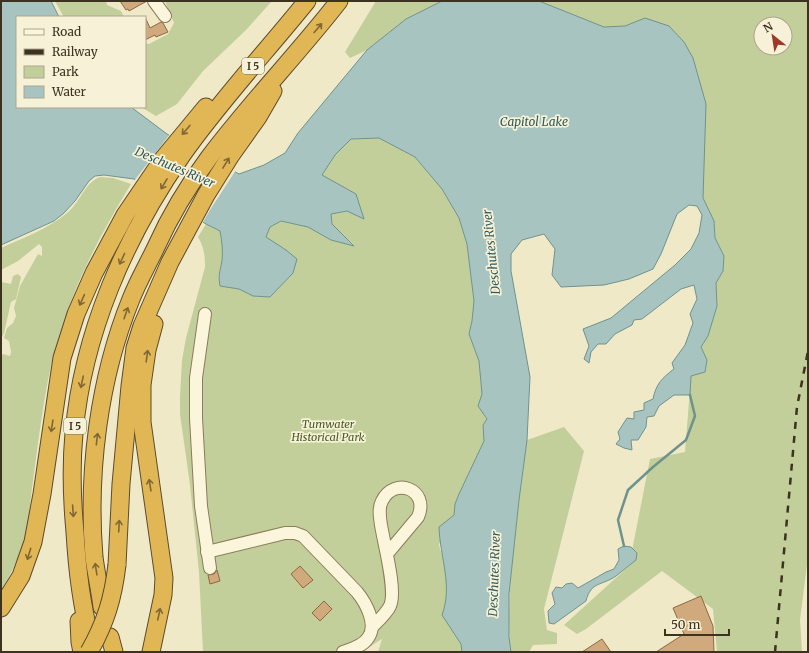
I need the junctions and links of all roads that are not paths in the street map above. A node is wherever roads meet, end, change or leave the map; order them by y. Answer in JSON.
{"nodes":[{"id":1,"x":154,"y":1,"type":"edge"},
{"id":2,"x":307,"y":1,"type":"edge"},
{"id":3,"x":339,"y":1,"type":"edge"},
{"id":4,"x":165,"y":16,"type":"dead end"},
{"id":5,"x":224,"y":93,"type":"junction"},
{"id":6,"x":252,"y":113,"type":"junction"},
{"id":7,"x":179,"y":245,"type":"junction"},
{"id":8,"x":205,"y":314,"type":"dead end"},
{"id":9,"x":207,"y":552,"type":"junction"},
{"id":10,"x":387,"y":554,"type":"junction"},
{"id":11,"x":210,"y":568,"type":"dead end"},
{"id":12,"x":78,"y":573,"type":"junction"},
{"id":13,"x":102,"y":607,"type":"dead end"},
{"id":14,"x":1,"y":608,"type":"edge"},
{"id":15,"x":372,"y":627,"type":"junction"},
{"id":16,"x":90,"y":644,"type":"edge"},
{"id":17,"x":82,"y":652,"type":"edge"},
{"id":18,"x":151,"y":652,"type":"edge"},
{"id":19,"x":343,"y":652,"type":"edge"}],
"edges":[{"from":1,"to":4,"type":"street"},
{"from":2,"to":5,"type":"highway"},
{"from":6,"to":3,"type":"highway","one_way":true},
{"from":5,"to":12,"type":"highway","number":"I 5","one_way":true},
{"from":5,"to":14,"type":"highway","one_way":true},
{"from":7,"to":6,"type":"highway","one_way":true},
{"from":13,"to":6,"type":"highway","number":"I 5","one_way":true},
{"from":16,"to":7,"type":"highway","one_way":true,"bridge":true},
{"from":18,"to":7,"type":"highway","one_way":true},
{"from":8,"to":9,"type":"street"},
{"from":9,"to":11,"type":"street"},
{"from":9,"to":15,"type":"street"},
{"from":10,"to":10,"type":"street"},
{"from":10,"to":15,"type":"street"},
{"from":12,"to":16,"type":"highway","number":"I 5"},
{"from":12,"to":17,"type":"highway"},
{"from":15,"to":19,"type":"street"}]}
